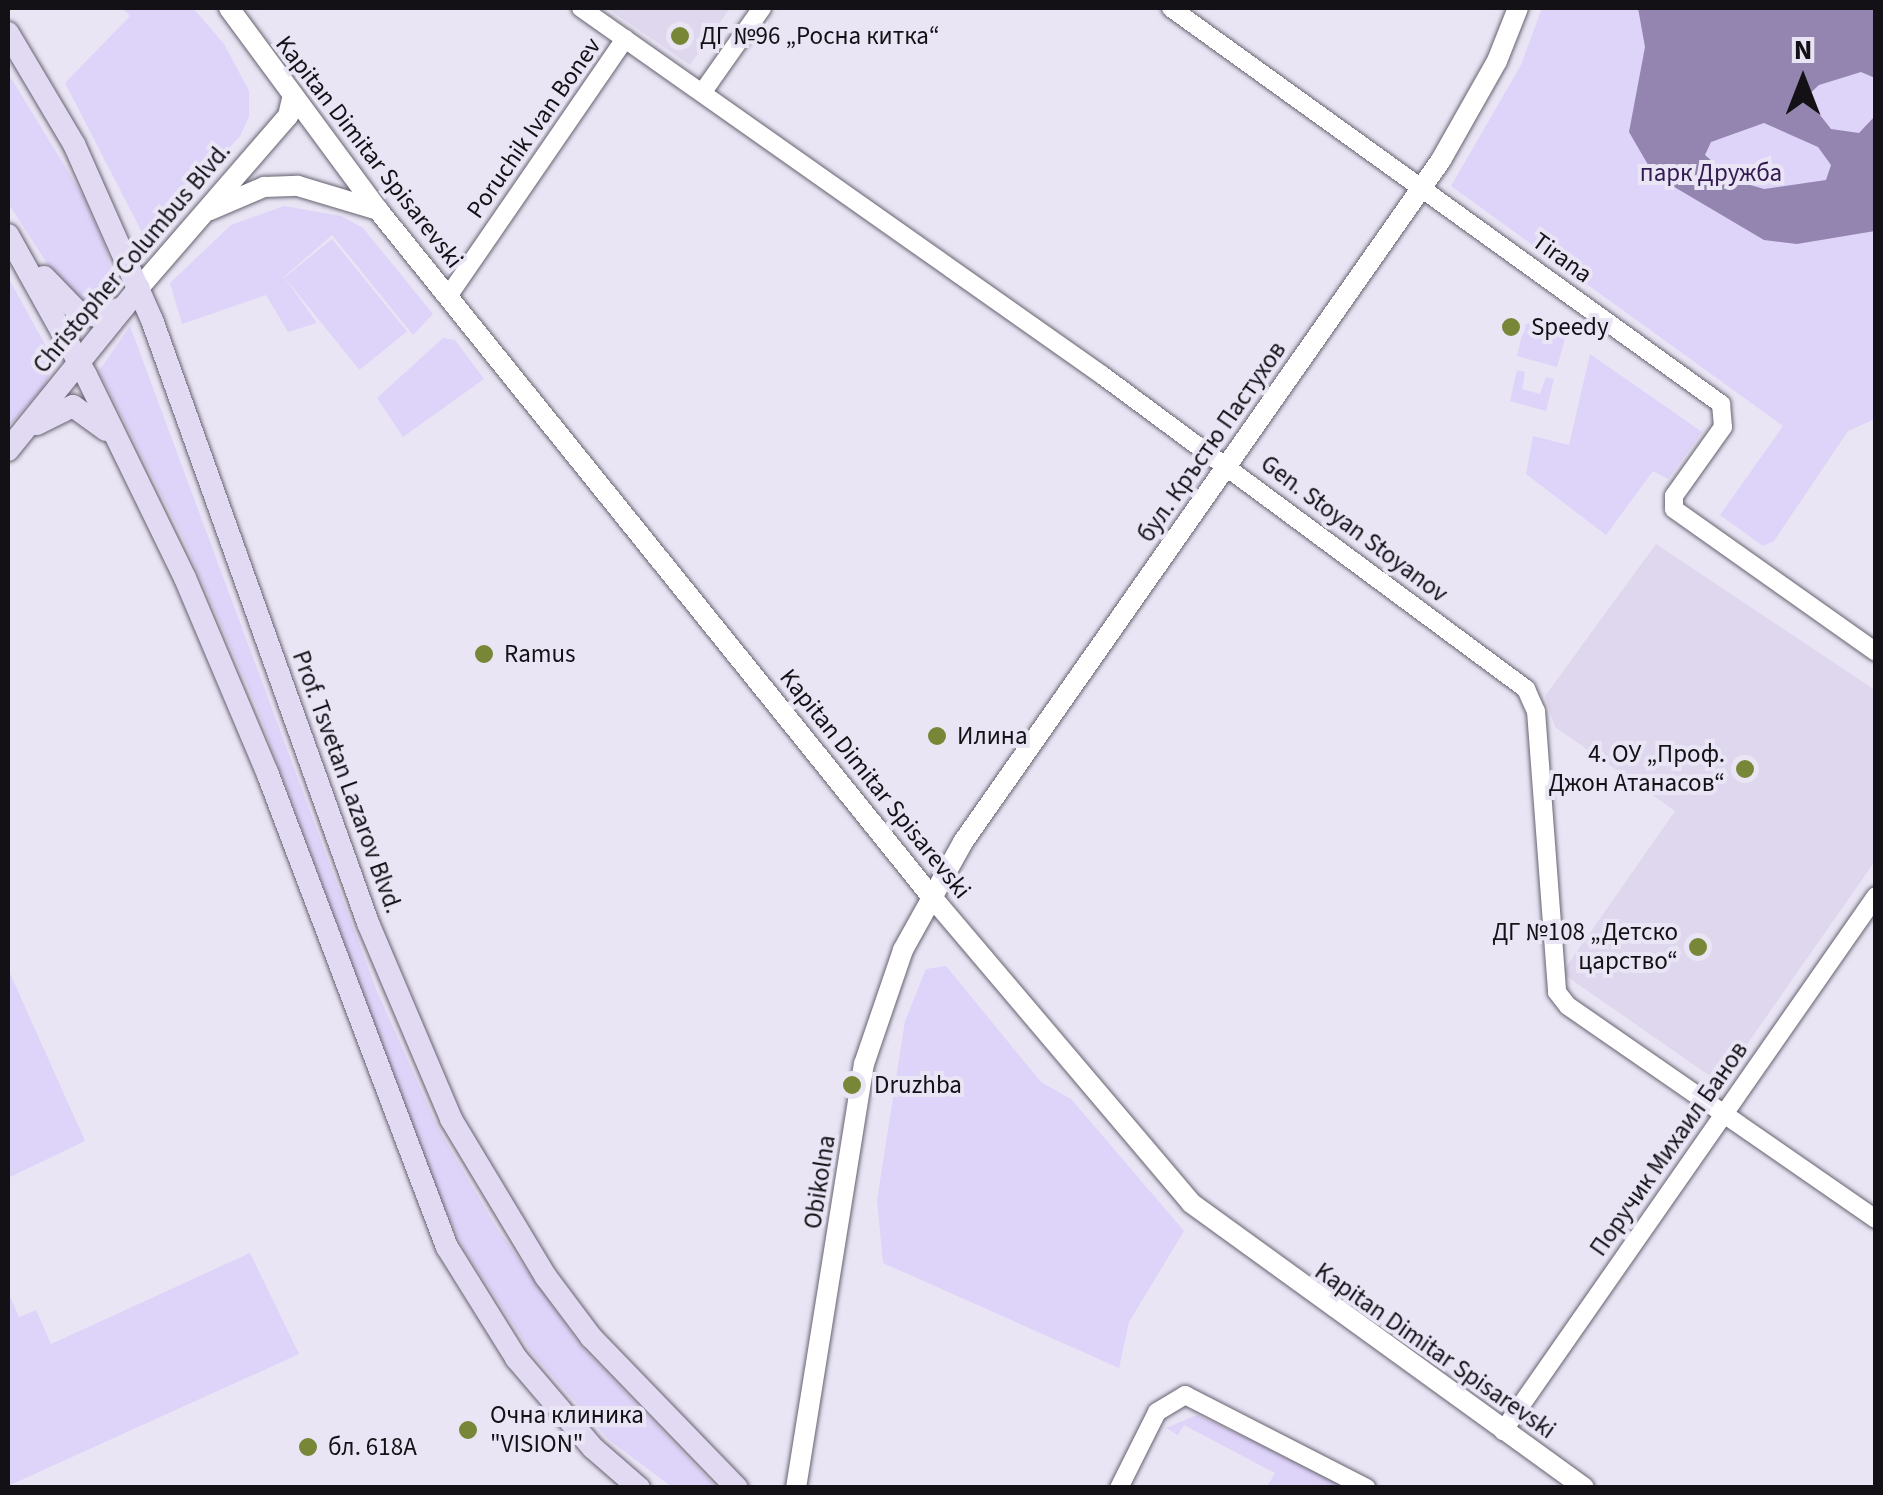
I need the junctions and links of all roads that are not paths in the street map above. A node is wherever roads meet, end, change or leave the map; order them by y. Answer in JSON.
{"nodes":[{"id":1,"x":229,"y":8,"type":"edge"},
{"id":2,"x":580,"y":8,"type":"edge"},
{"id":3,"x":762,"y":8,"type":"edge"},
{"id":4,"x":1171,"y":8,"type":"edge"},
{"id":5,"x":1518,"y":8,"type":"edge"},
{"id":6,"x":8,"y":33,"type":"edge"},
{"id":7,"x":626,"y":39,"type":"junction"},
{"id":8,"x":702,"y":93,"type":"junction"},
{"id":9,"x":292,"y":98,"type":"junction"},
{"id":10,"x":1422,"y":188,"type":"junction"},
{"id":11,"x":378,"y":210,"type":"junction"},
{"id":12,"x":204,"y":213,"type":"junction"},
{"id":13,"x":10,"y":238,"type":"edge"},
{"id":14,"x":449,"y":295,"type":"junction"},
{"id":15,"x":132,"y":298,"type":"junction"},
{"id":16,"x":80,"y":362,"type":"junction"},
{"id":17,"x":11,"y":446,"type":"edge"},
{"id":18,"x":124,"y":449,"type":"junction"},
{"id":19,"x":1226,"y":465,"type":"junction"},
{"id":20,"x":1876,"y":652,"type":"edge"},
{"id":21,"x":931,"y":896,"type":"junction"},
{"id":22,"x":1876,"y":896,"type":"edge"},
{"id":23,"x":1726,"y":1110,"type":"junction"},
{"id":24,"x":1876,"y":1220,"type":"edge"},
{"id":25,"x":1503,"y":1431,"type":"junction"},
{"id":26,"x":639,"y":1488,"type":"edge"},
{"id":27,"x":737,"y":1488,"type":"edge"},
{"id":28,"x":796,"y":1488,"type":"edge"},
{"id":29,"x":1120,"y":1488,"type":"edge"},
{"id":30,"x":1367,"y":1488,"type":"edge"},
{"id":31,"x":1584,"y":1488,"type":"edge"}],
"edges":[{"from":1,"to":9,"type":"street","name":"Kapitan Dimitar Spisarevski"},
{"from":2,"to":7,"type":"street","name":"Gen. Stoyan Stoyanov"},
{"from":3,"to":8,"type":"street"},
{"from":4,"to":10,"type":"street","name":"Tirana"},
{"from":5,"to":10,"type":"street","name":"бул. Кръстю Пастухов"},
{"from":6,"to":15,"type":"main road","name":"Prof. Tsvetan Lazarov Blvd."},
{"from":7,"to":8,"type":"street","name":"Gen. Stoyan Stoyanov"},
{"from":7,"to":14,"type":"street","name":"Рoruchik Ivan Bonev"},
{"from":8,"to":19,"type":"street","name":"Gen. Stoyan Stoyanov"},
{"from":9,"to":11,"type":"street","name":"Kapitan Dimitar Spisarevski"},
{"from":9,"to":12,"type":"street","name":"Christopher Columbus Blvd."},
{"from":10,"to":19,"type":"street","name":"бул. Кръстю Пастухов"},
{"from":10,"to":20,"type":"street","name":"Tirana"},
{"from":11,"to":12,"type":"street"},
{"from":11,"to":14,"type":"street","name":"Kapitan Dimitar Spisarevski"},
{"from":12,"to":15,"type":"street","name":"Christopher Columbus Blvd."},
{"from":13,"to":15,"type":"main road"},
{"from":13,"to":16,"type":"main road"},
{"from":14,"to":21,"type":"street","name":"Kapitan Dimitar Spisarevski"},
{"from":15,"to":16,"type":"main road","name":"Christopher Columbus Blvd."},
{"from":15,"to":27,"type":"main road","name":"Prof. Tsvetan Lazarov Blvd."},
{"from":16,"to":17,"type":"main road","name":"Christopher Columbus Blvd."},
{"from":16,"to":18,"type":"main road"},
{"from":17,"to":18,"type":"main road"},
{"from":18,"to":26,"type":"main road"},
{"from":19,"to":21,"type":"street","name":"бул. Кръстю Пастухов"},
{"from":19,"to":23,"type":"street","name":"Gen. Stoyan Stoyanov"},
{"from":21,"to":25,"type":"street","name":"Kapitan Dimitar Spisarevski"},
{"from":21,"to":28,"type":"street","name":"Obikolna"},
{"from":22,"to":23,"type":"street","name":"Поручик Михаил Банов"},
{"from":23,"to":24,"type":"street","name":"Gen. Stoyan Stoyanov"},
{"from":23,"to":25,"type":"street","name":"Поручик Михаил Банов"},
{"from":25,"to":31,"type":"street","name":"Kapitan Dimitar Spisarevski"},
{"from":29,"to":30,"type":"street"}]}
